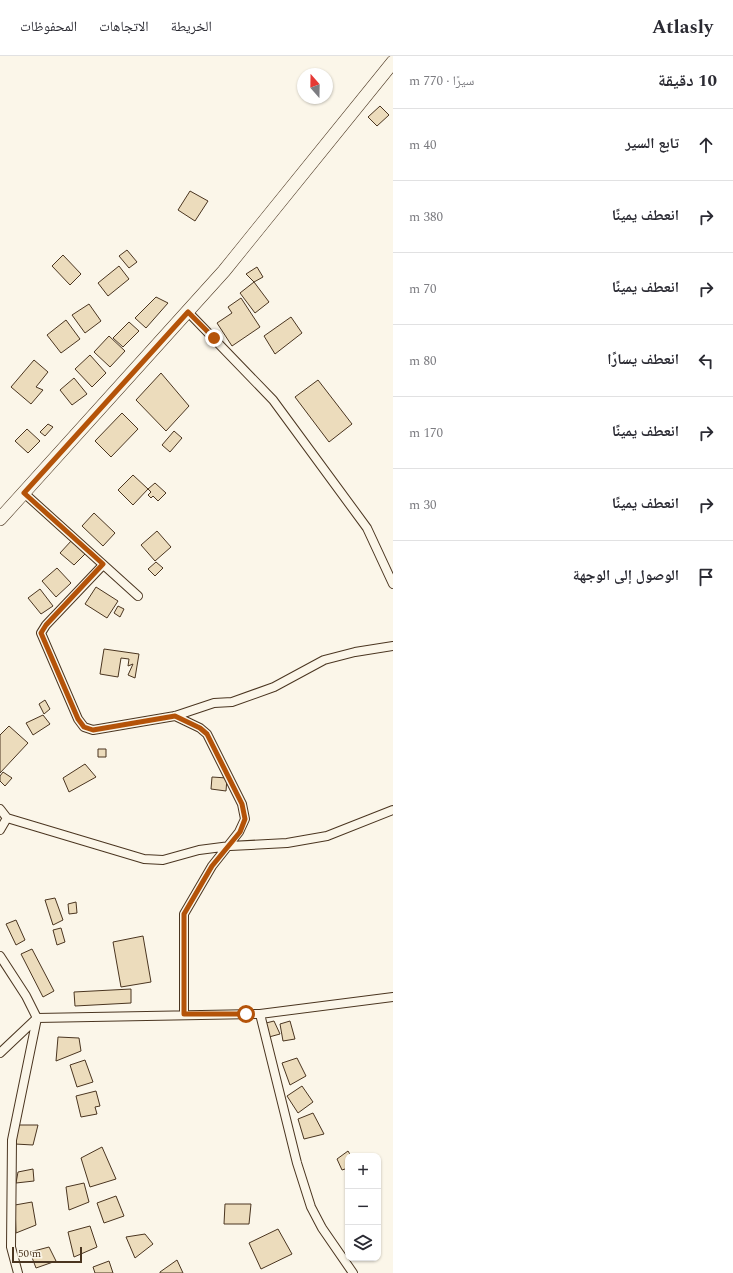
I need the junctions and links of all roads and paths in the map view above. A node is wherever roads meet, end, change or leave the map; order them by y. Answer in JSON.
{"nodes":[{"id":1,"x":393,"y":62,"type":"edge"},
{"id":2,"x":188,"y":312,"type":"junction"},
{"id":3,"x":24,"y":493,"type":"junction"},
{"id":4,"x":0,"y":519,"type":"edge"},
{"id":5,"x":103,"y":564,"type":"junction"},
{"id":6,"x":393,"y":584,"type":"edge"},
{"id":7,"x":138,"y":596,"type":"dead end"},
{"id":8,"x":393,"y":646,"type":"edge"},
{"id":9,"x":175,"y":716,"type":"junction"},
{"id":10,"x":0,"y":809,"type":"edge"},
{"id":11,"x":393,"y":810,"type":"edge"},
{"id":12,"x":6,"y":818,"type":"junction"},
{"id":13,"x":0,"y":830,"type":"edge"},
{"id":14,"x":230,"y":846,"type":"junction"},
{"id":15,"x":0,"y":956,"type":"edge"},
{"id":16,"x":393,"y":997,"type":"edge"},
{"id":17,"x":184,"y":1014,"type":"junction"},
{"id":18,"x":260,"y":1014,"type":"junction"},
{"id":19,"x":37,"y":1018,"type":"junction"},
{"id":20,"x":0,"y":1053,"type":"edge"},
{"id":21,"x":18,"y":1273,"type":"edge"},
{"id":22,"x":353,"y":1273,"type":"edge"}],
"edges":[{"from":1,"to":2,"type":"main road"},
{"from":2,"to":3,"type":"main road"},
{"from":2,"to":6,"type":"street"},
{"from":3,"to":4,"type":"main road"},
{"from":3,"to":5,"type":"street"},
{"from":5,"to":7,"type":"street"},
{"from":5,"to":9,"type":"street"},
{"from":8,"to":9,"type":"street"},
{"from":9,"to":14,"type":"street"},
{"from":10,"to":12,"type":"street"},
{"from":11,"to":14,"type":"street"},
{"from":12,"to":13,"type":"street"},
{"from":12,"to":14,"type":"street"},
{"from":14,"to":17,"type":"street"},
{"from":15,"to":19,"type":"street"},
{"from":16,"to":18,"type":"street"},
{"from":17,"to":18,"type":"street"},
{"from":17,"to":19,"type":"street"},
{"from":18,"to":22,"type":"street"},
{"from":19,"to":20,"type":"street"},
{"from":19,"to":21,"type":"street"}]}
